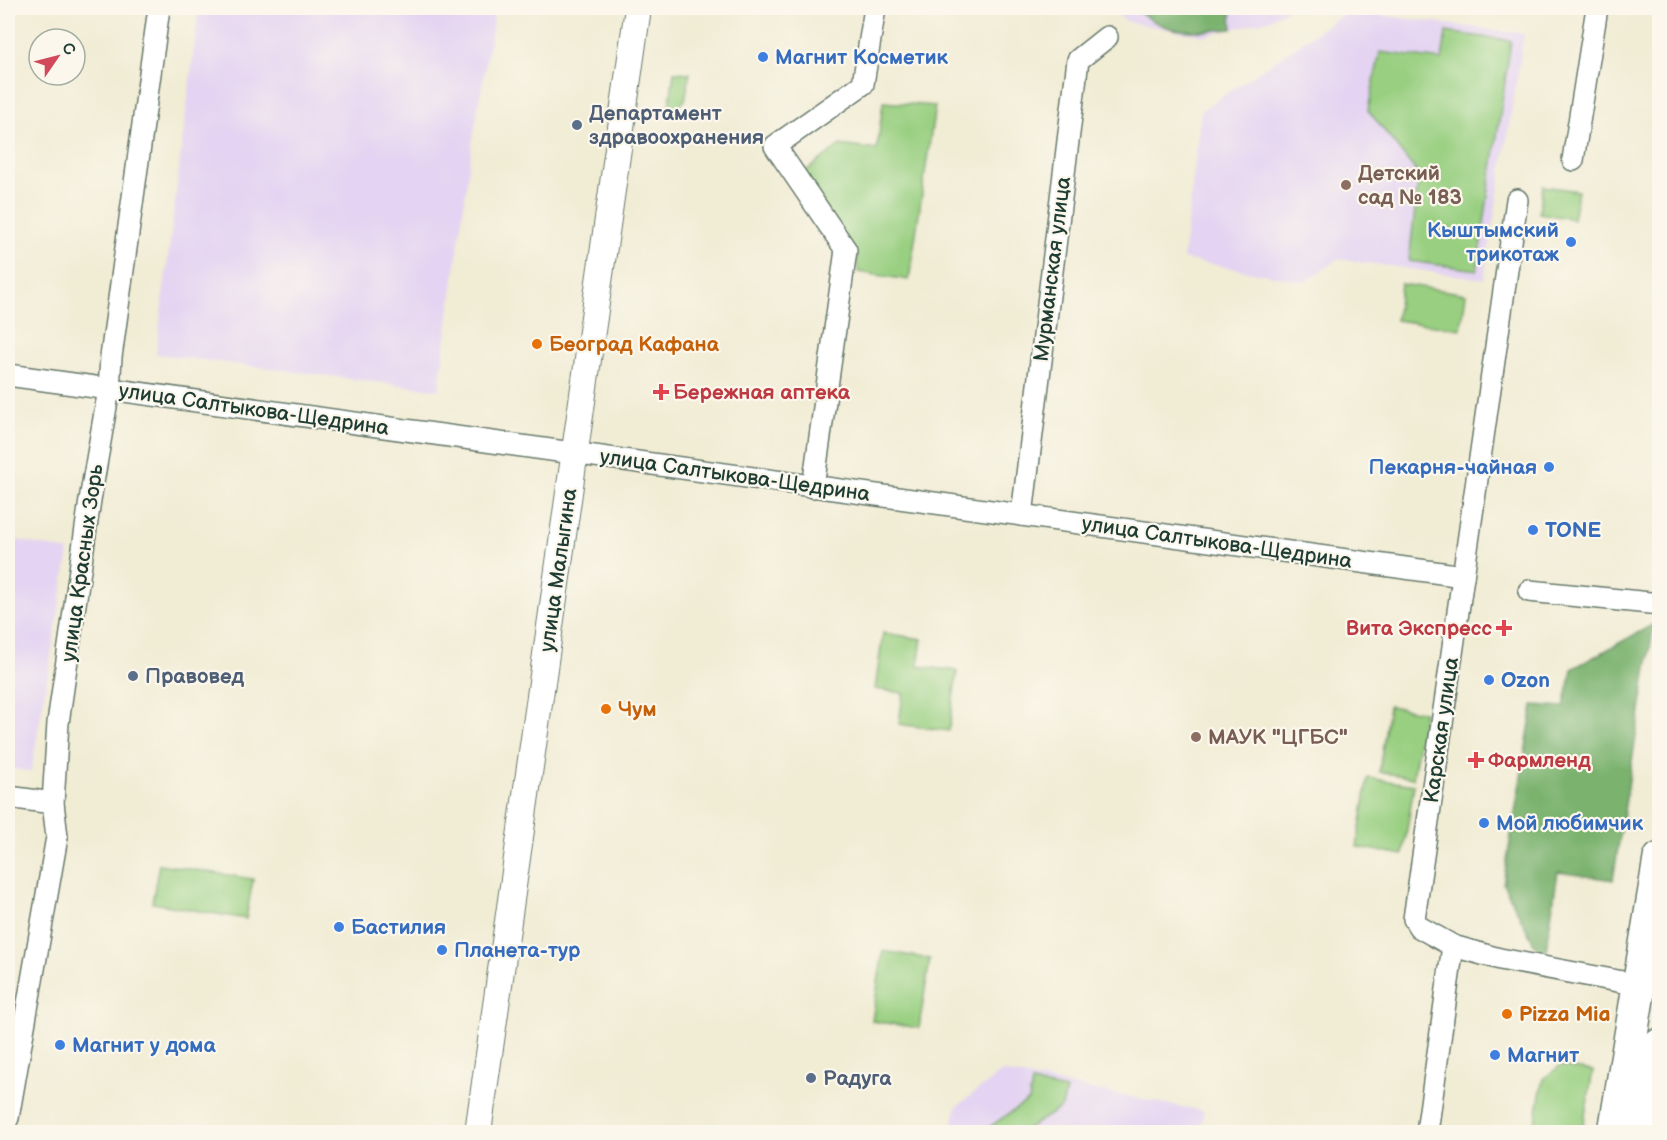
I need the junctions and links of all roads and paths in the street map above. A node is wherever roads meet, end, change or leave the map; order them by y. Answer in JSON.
{"nodes":[{"id":1,"x":159,"y":8,"type":"edge"},
{"id":2,"x":638,"y":8,"type":"edge"},
{"id":3,"x":875,"y":8,"type":"edge"},
{"id":4,"x":1597,"y":8,"type":"edge"},
{"id":5,"x":1107,"y":37,"type":"dead end"},
{"id":6,"x":1573,"y":160,"type":"dead end"},
{"id":7,"x":1517,"y":201,"type":"dead end"},
{"id":8,"x":8,"y":375,"type":"edge"},
{"id":9,"x":109,"y":389,"type":"junction"},
{"id":10,"x":574,"y":452,"type":"junction"},
{"id":11,"x":813,"y":487,"type":"junction"},
{"id":12,"x":1022,"y":515,"type":"junction"},
{"id":13,"x":1463,"y":576,"type":"junction"},
{"id":14,"x":1529,"y":591,"type":"dead end"},
{"id":15,"x":1659,"y":604,"type":"edge"},
{"id":16,"x":8,"y":797,"type":"edge"},
{"id":17,"x":53,"y":803,"type":"junction"},
{"id":18,"x":1659,"y":859,"type":"edge"},
{"id":19,"x":1453,"y":946,"type":"junction"},
{"id":20,"x":1639,"y":985,"type":"junction"},
{"id":21,"x":1659,"y":1045,"type":"edge"},
{"id":22,"x":8,"y":1118,"type":"edge"},
{"id":23,"x":478,"y":1132,"type":"edge"},
{"id":24,"x":1427,"y":1132,"type":"edge"},
{"id":25,"x":1615,"y":1132,"type":"edge"},
{"id":26,"x":1646,"y":1132,"type":"edge"}],
"edges":[{"from":1,"to":9,"type":"street","name":"улица Красных Зорь"},
{"from":2,"to":10,"type":"street","name":"улица Малыгина"},
{"from":3,"to":11,"type":"street"},
{"from":4,"to":6,"type":"street"},
{"from":5,"to":12,"type":"street","name":"Мурманская улица"},
{"from":7,"to":13,"type":"street","name":"Карская улица"},
{"from":8,"to":9,"type":"street","name":"улица Салтыкова-Щедрина"},
{"from":9,"to":10,"type":"street","name":"улица Салтыкова-Щедрина"},
{"from":9,"to":17,"type":"street","name":"улица Красных Зорь"},
{"from":10,"to":11,"type":"street","name":"улица Салтыкова-Щедрина"},
{"from":10,"to":23,"type":"street","name":"улица Малыгина"},
{"from":11,"to":12,"type":"street","name":"улица Салтыкова-Щедрина"},
{"from":12,"to":13,"type":"street","name":"улица Салтыкова-Щедрина"},
{"from":13,"to":19,"type":"street","name":"Карская улица"},
{"from":14,"to":15,"type":"street"},
{"from":16,"to":17,"type":"street"},
{"from":17,"to":22,"type":"street","name":"улица Красных Зорь"},
{"from":18,"to":20,"type":"main road"},
{"from":19,"to":20,"type":"street"},
{"from":19,"to":24,"type":"street"},
{"from":20,"to":25,"type":"main road"},
{"from":21,"to":26,"type":"main road"}]}
